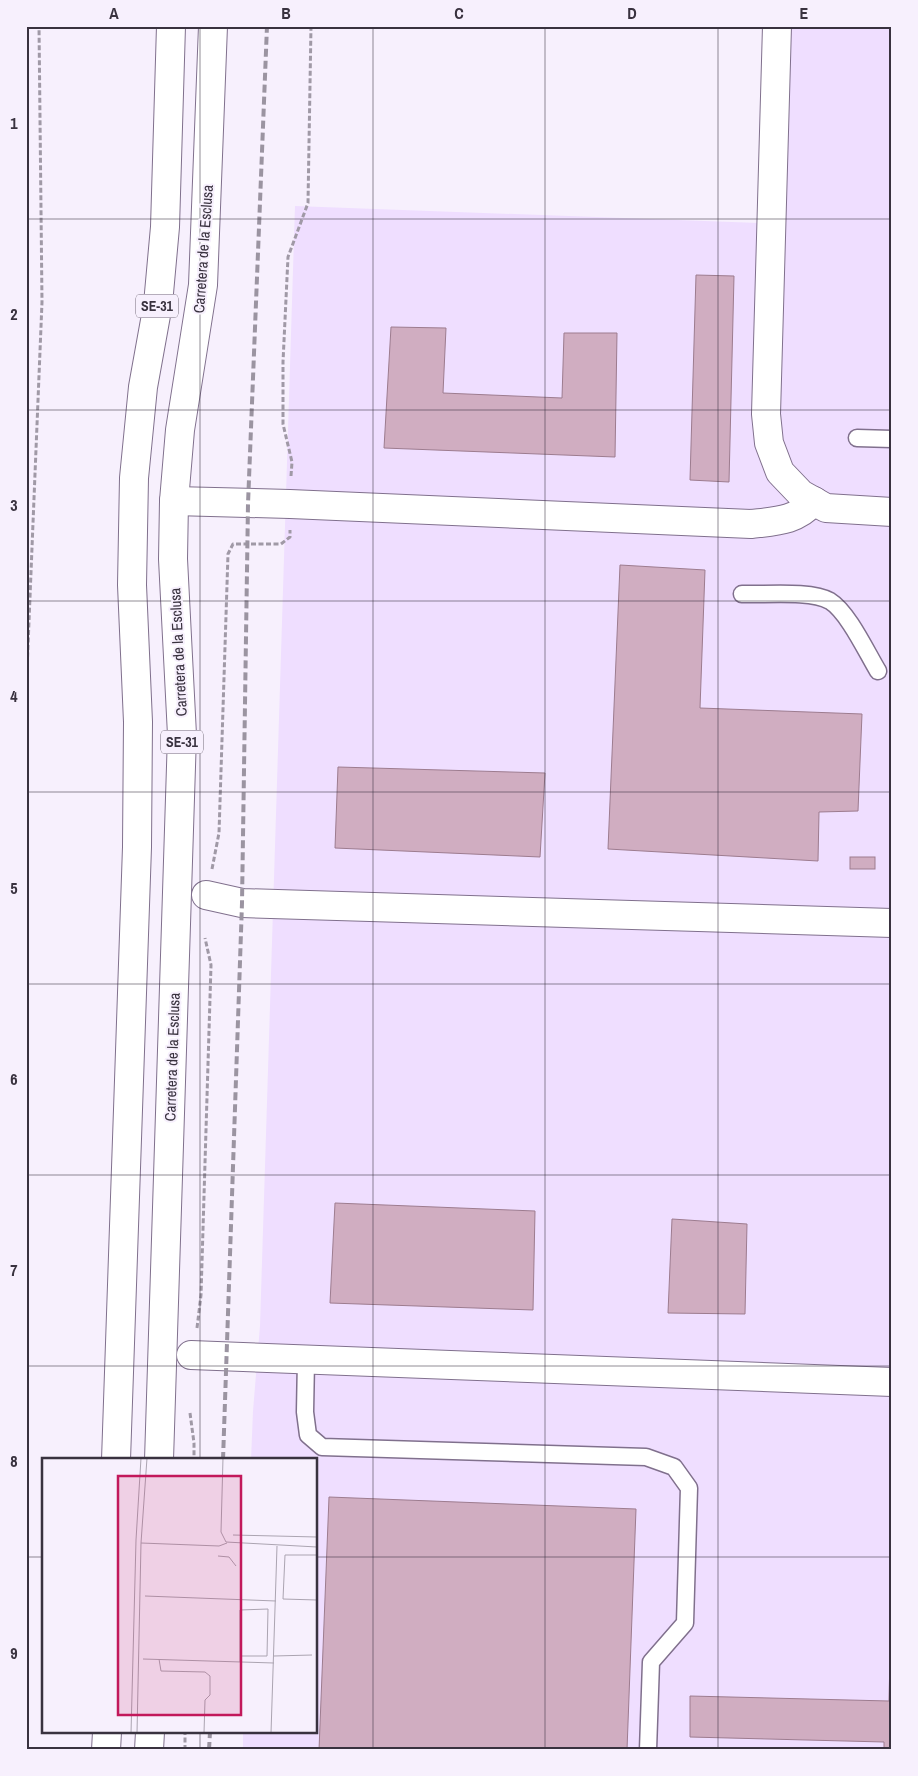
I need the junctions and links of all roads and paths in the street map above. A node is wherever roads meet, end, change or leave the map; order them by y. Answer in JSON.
{"nodes":[{"id":1,"x":39,"y":26,"type":"edge"},
{"id":2,"x":171,"y":26,"type":"edge"},
{"id":3,"x":214,"y":26,"type":"edge"},
{"id":4,"x":310,"y":26,"type":"edge"},
{"id":5,"x":777,"y":26,"type":"edge"},
{"id":6,"x":857,"y":438,"type":"dead end"},
{"id":7,"x":892,"y":438,"type":"edge"},
{"id":8,"x":814,"y":500,"type":"junction"},
{"id":9,"x":174,"y":501,"type":"junction"},
{"id":10,"x":290,"y":504,"type":"junction"},
{"id":11,"x":892,"y":512,"type":"edge"},
{"id":12,"x":742,"y":594,"type":"dead end"},
{"id":13,"x":878,"y":671,"type":"dead end"},
{"id":14,"x":26,"y":694,"type":"edge"},
{"id":15,"x":206,"y":895,"type":"junction"},
{"id":16,"x":892,"y":922,"type":"edge"},
{"id":17,"x":191,"y":1356,"type":"joint"},
{"id":18,"x":306,"y":1360,"type":"junction"},
{"id":19,"x":892,"y":1382,"type":"edge"},
{"id":20,"x":189,"y":1406,"type":"dead end"},
{"id":21,"x":116,"y":1458,"type":"edge"},
{"id":22,"x":159,"y":1458,"type":"edge"},
{"id":23,"x":194,"y":1458,"type":"edge"},
{"id":24,"x":107,"y":1734,"type":"edge"},
{"id":25,"x":150,"y":1734,"type":"edge"},
{"id":26,"x":185,"y":1734,"type":"edge"},
{"id":27,"x":106,"y":1750,"type":"edge"},
{"id":28,"x":149,"y":1750,"type":"edge"},
{"id":29,"x":185,"y":1750,"type":"edge"},
{"id":30,"x":648,"y":1750,"type":"edge"}],
"edges":[{"from":1,"to":14,"type":"path"},
{"from":2,"to":21,"type":"main road","number":"SE-31"},
{"from":3,"to":9,"type":"main road","name":"Carretera de la Esclusa","number":"SE-31"},
{"from":4,"to":10,"type":"path"},
{"from":5,"to":8,"type":"main road"},
{"from":6,"to":7,"type":"lane"},
{"from":8,"to":10,"type":"main road"},
{"from":8,"to":11,"type":"main road"},
{"from":9,"to":10,"type":"main road"},
{"from":9,"to":22,"type":"main road","name":"Carretera de la Esclusa","number":"SE-31"},
{"from":10,"to":15,"type":"path"},
{"from":12,"to":13,"type":"lane"},
{"from":15,"to":16,"type":"main road"},
{"from":15,"to":17,"type":"path"},
{"from":17,"to":18,"type":"main road"},
{"from":18,"to":19,"type":"main road"},
{"from":18,"to":30,"type":"lane"},
{"from":20,"to":23,"type":"path"},
{"from":24,"to":27,"type":"main road"},
{"from":25,"to":28,"type":"main road"},
{"from":26,"to":29,"type":"path"}]}
